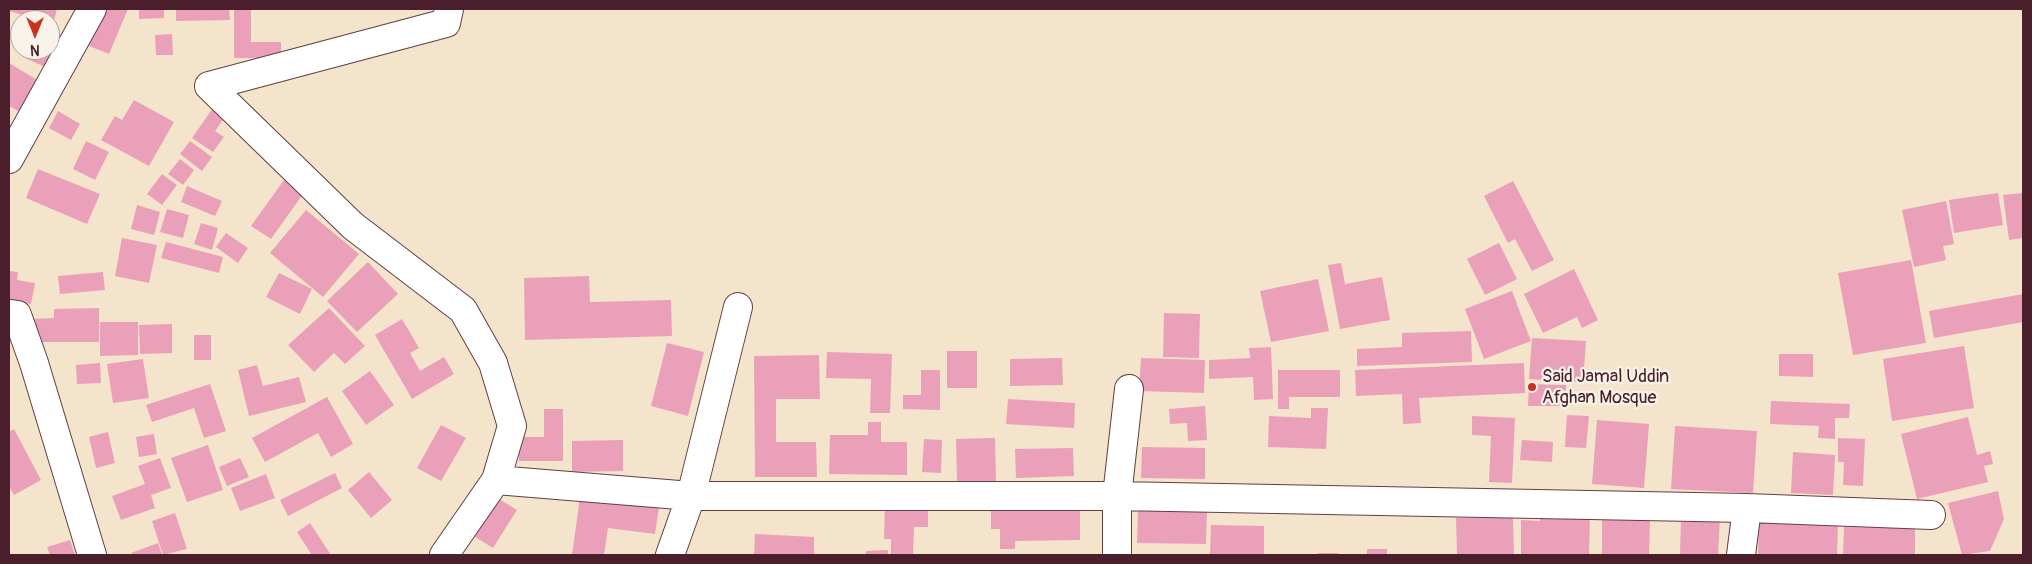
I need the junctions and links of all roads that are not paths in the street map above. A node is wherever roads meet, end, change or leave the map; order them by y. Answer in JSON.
{"nodes":[{"id":1,"x":92,"y":9,"type":"edge"},
{"id":2,"x":449,"y":9,"type":"edge"},
{"id":3,"x":9,"y":159,"type":"edge"},
{"id":4,"x":738,"y":307,"type":"dead end"},
{"id":5,"x":9,"y":314,"type":"edge"},
{"id":6,"x":1129,"y":389,"type":"dead end"},
{"id":7,"x":496,"y":480,"type":"junction"},
{"id":8,"x":691,"y":496,"type":"junction"},
{"id":9,"x":1117,"y":496,"type":"junction"},
{"id":10,"x":1747,"y":508,"type":"junction"},
{"id":11,"x":1931,"y":515,"type":"dead end"},
{"id":12,"x":92,"y":555,"type":"edge"},
{"id":13,"x":444,"y":555,"type":"edge"},
{"id":14,"x":670,"y":555,"type":"edge"},
{"id":15,"x":1117,"y":555,"type":"edge"},
{"id":16,"x":1741,"y":555,"type":"edge"}],
"edges":[{"from":1,"to":3,"type":"street"},
{"from":2,"to":7,"type":"street"},
{"from":4,"to":8,"type":"street"},
{"from":5,"to":12,"type":"street"},
{"from":6,"to":9,"type":"street"},
{"from":7,"to":8,"type":"street"},
{"from":7,"to":13,"type":"street"},
{"from":8,"to":9,"type":"street"},
{"from":8,"to":14,"type":"street"},
{"from":9,"to":10,"type":"street"},
{"from":9,"to":15,"type":"street"},
{"from":10,"to":11,"type":"street"},
{"from":10,"to":16,"type":"street"}]}
